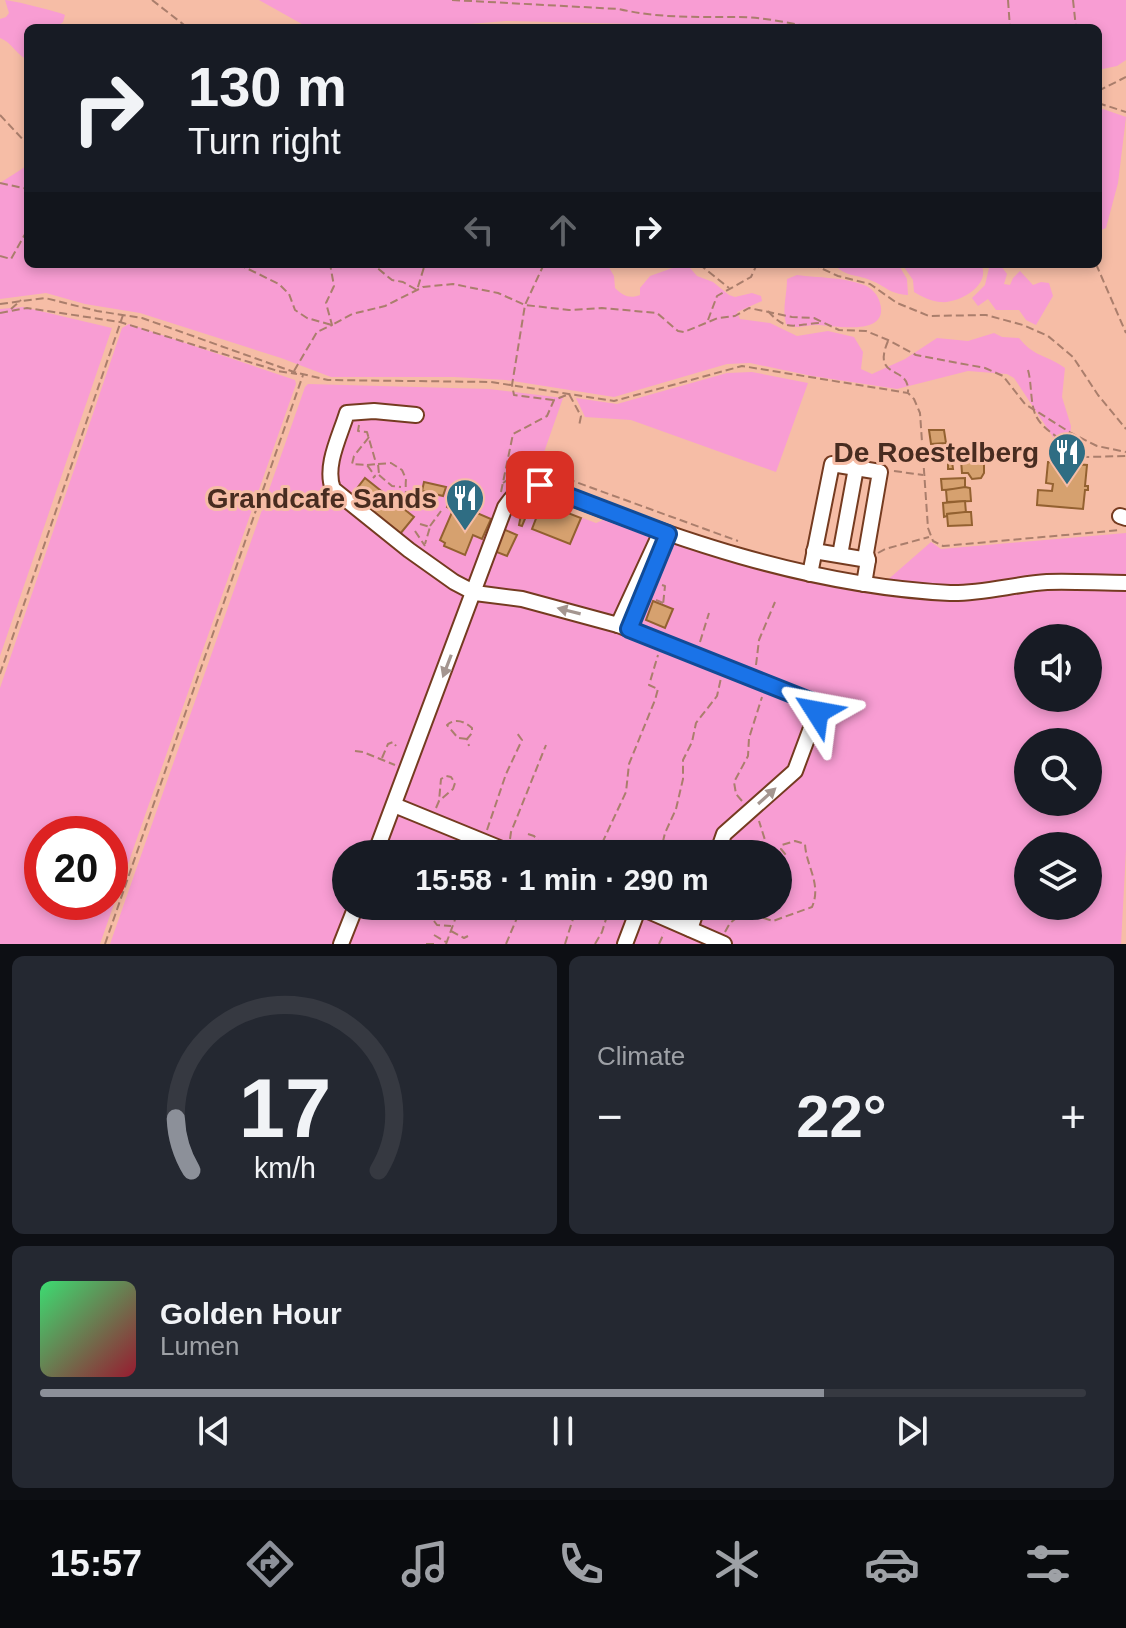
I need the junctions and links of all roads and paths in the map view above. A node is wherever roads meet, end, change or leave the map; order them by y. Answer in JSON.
{"nodes":[{"id":1,"x":152,"y":0,"type":"edge"},
{"id":2,"x":452,"y":0,"type":"edge"},
{"id":3,"x":1008,"y":0,"type":"edge"},
{"id":4,"x":1073,"y":0,"type":"edge"},
{"id":5,"x":183,"y":24,"type":"edge"},
{"id":6,"x":793,"y":24,"type":"edge"},
{"id":7,"x":1010,"y":24,"type":"edge"},
{"id":8,"x":1076,"y":24,"type":"edge"},
{"id":9,"x":1126,"y":77,"type":"edge"},
{"id":10,"x":1102,"y":89,"type":"edge"},
{"id":11,"x":1102,"y":104,"type":"edge"},
{"id":12,"x":1126,"y":112,"type":"edge"},
{"id":13,"x":0,"y":114,"type":"edge"},
{"id":14,"x":24,"y":141,"type":"edge"},
{"id":15,"x":0,"y":183,"type":"edge"},
{"id":16,"x":24,"y":188,"type":"edge"},
{"id":17,"x":24,"y":236,"type":"edge"},
{"id":18,"x":0,"y":256,"type":"edge"},
{"id":19,"x":246,"y":268,"type":"edge"},
{"id":20,"x":331,"y":268,"type":"edge"},
{"id":21,"x":377,"y":268,"type":"edge"},
{"id":22,"x":424,"y":268,"type":"edge"},
{"id":23,"x":542,"y":268,"type":"edge"},
{"id":24,"x":704,"y":268,"type":"edge"},
{"id":25,"x":757,"y":268,"type":"edge"},
{"id":26,"x":821,"y":268,"type":"edge"},
{"id":27,"x":1098,"y":268,"type":"edge"},
{"id":28,"x":729,"y":289,"type":"junction"},
{"id":29,"x":417,"y":290,"type":"junction"},
{"id":30,"x":22,"y":299,"type":"junction"},
{"id":31,"x":0,"y":304,"type":"edge"},
{"id":32,"x":525,"y":305,"type":"junction"},
{"id":33,"x":10,"y":310,"type":"junction"},
{"id":34,"x":767,"y":310,"type":"junction"},
{"id":35,"x":0,"y":313,"type":"edge"},
{"id":36,"x":123,"y":314,"type":"junction"},
{"id":37,"x":120,"y":322,"type":"junction"},
{"id":38,"x":706,"y":323,"type":"junction"},
{"id":39,"x":822,"y":324,"type":"junction"},
{"id":40,"x":332,"y":325,"type":"junction"},
{"id":41,"x":1126,"y":333,"type":"edge"},
{"id":42,"x":888,"y":340,"type":"junction"},
{"id":43,"x":1028,"y":370,"type":"dead end"},
{"id":44,"x":294,"y":372,"type":"junction"},
{"id":45,"x":303,"y":375,"type":"junction"},
{"id":46,"x":512,"y":385,"type":"junction"},
{"id":47,"x":908,"y":393,"type":"junction"},
{"id":48,"x":569,"y":394,"type":"junction"},
{"id":49,"x":554,"y":400,"type":"junction"},
{"id":50,"x":1035,"y":411,"type":"junction"},
{"id":51,"x":416,"y":415,"type":"dead end"},
{"id":52,"x":366,"y":425,"type":"junction"},
{"id":53,"x":579,"y":426,"type":"dead end"},
{"id":54,"x":1126,"y":429,"type":"edge"},
{"id":55,"x":1126,"y":454,"type":"edge"},
{"id":56,"x":377,"y":464,"type":"junction"},
{"id":57,"x":367,"y":465,"type":"junction"},
{"id":58,"x":856,"y":468,"type":"junction"},
{"id":59,"x":880,"y":472,"type":"junction"},
{"id":60,"x":924,"y":475,"type":"junction"},
{"id":61,"x":375,"y":476,"type":"junction"},
{"id":62,"x":403,"y":487,"type":"junction"},
{"id":63,"x":405,"y":502,"type":"dead end"},
{"id":64,"x":441,"y":511,"type":"dead end"},
{"id":65,"x":1124,"y":521,"type":"edge"},
{"id":66,"x":420,"y":524,"type":"dead end"},
{"id":67,"x":430,"y":527,"type":"junction"},
{"id":68,"x":665,"y":533,"type":"junction"},
{"id":69,"x":930,"y":537,"type":"junction"},
{"id":70,"x":738,"y":541,"type":"dead end"},
{"id":71,"x":425,"y":546,"type":"dead end"},
{"id":72,"x":814,"y":551,"type":"junction"},
{"id":73,"x":840,"y":555,"type":"junction"},
{"id":74,"x":868,"y":560,"type":"junction"},
{"id":75,"x":810,"y":574,"type":"junction"},
{"id":76,"x":657,"y":582,"type":"dead end"},
{"id":77,"x":1126,"y":583,"type":"edge"},
{"id":78,"x":864,"y":584,"type":"junction"},
{"id":79,"x":475,"y":593,"type":"junction"},
{"id":80,"x":648,"y":597,"type":"dead end"},
{"id":81,"x":775,"y":602,"type":"dead end"},
{"id":82,"x":709,"y":613,"type":"dead end"},
{"id":83,"x":623,"y":627,"type":"junction"},
{"id":84,"x":663,"y":642,"type":"junction"},
{"id":85,"x":696,"y":655,"type":"junction"},
{"id":86,"x":723,"y":666,"type":"junction"},
{"id":87,"x":0,"y":674,"type":"edge"},
{"id":88,"x":752,"y":678,"type":"junction"},
{"id":89,"x":768,"y":684,"type":"junction"},
{"id":90,"x":517,"y":733,"type":"dead end"},
{"id":91,"x":467,"y":739,"type":"junction"},
{"id":92,"x":546,"y":745,"type":"dead end"},
{"id":93,"x":396,"y":746,"type":"dead end"},
{"id":94,"x":469,"y":746,"type":"dead end"},
{"id":95,"x":355,"y":751,"type":"dead end"},
{"id":96,"x":381,"y":759,"type":"junction"},
{"id":97,"x":407,"y":770,"type":"junction"},
{"id":98,"x":439,"y":801,"type":"junction"},
{"id":99,"x":394,"y":805,"type":"junction"},
{"id":100,"x":752,"y":810,"type":"junction"},
{"id":101,"x":430,"y":820,"type":"junction"},
{"id":102,"x":528,"y":834,"type":"dead end"},
{"id":103,"x":380,"y":840,"type":"edge"},
{"id":104,"x":479,"y":840,"type":"edge"},
{"id":105,"x":485,"y":840,"type":"edge"},
{"id":106,"x":511,"y":840,"type":"edge"},
{"id":107,"x":538,"y":840,"type":"edge"},
{"id":108,"x":604,"y":840,"type":"edge"},
{"id":109,"x":663,"y":840,"type":"edge"},
{"id":110,"x":722,"y":840,"type":"edge"},
{"id":111,"x":765,"y":840,"type":"edge"},
{"id":112,"x":792,"y":842,"type":"edge"},
{"id":113,"x":792,"y":914,"type":"edge"},
{"id":114,"x":350,"y":920,"type":"edge"},
{"id":115,"x":455,"y":920,"type":"edge"},
{"id":116,"x":516,"y":920,"type":"edge"},
{"id":117,"x":573,"y":920,"type":"edge"},
{"id":118,"x":606,"y":920,"type":"edge"},
{"id":119,"x":633,"y":920,"type":"edge"},
{"id":120,"x":693,"y":920,"type":"edge"},
{"id":121,"x":734,"y":920,"type":"edge"},
{"id":122,"x":434,"y":921,"type":"dead end"},
{"id":123,"x":670,"y":921,"type":"joint"},
{"id":124,"x":453,"y":926,"type":"junction"},
{"id":125,"x":690,"y":929,"type":"junction"},
{"id":126,"x":451,"y":931,"type":"junction"},
{"id":127,"x":434,"y":935,"type":"dead end"},
{"id":128,"x":468,"y":936,"type":"dead end"},
{"id":129,"x":447,"y":943,"type":"edge"},
{"id":130,"x":722,"y":943,"type":"edge"},
{"id":131,"x":105,"y":944,"type":"edge"},
{"id":132,"x":341,"y":944,"type":"edge"},
{"id":133,"x":426,"y":944,"type":"edge"},
{"id":134,"x":437,"y":944,"type":"edge"},
{"id":135,"x":453,"y":944,"type":"edge"},
{"id":136,"x":506,"y":944,"type":"edge"},
{"id":137,"x":565,"y":944,"type":"edge"},
{"id":138,"x":595,"y":944,"type":"edge"},
{"id":139,"x":625,"y":944,"type":"edge"},
{"id":140,"x":659,"y":944,"type":"edge"}],
"edges":[{"from":1,"to":5,"type":"path"},
{"from":2,"to":6,"type":"path"},
{"from":3,"to":7,"type":"path"},
{"from":4,"to":8,"type":"path"},
{"from":9,"to":10,"type":"path"},
{"from":11,"to":12,"type":"path"},
{"from":13,"to":14,"type":"path"},
{"from":15,"to":16,"type":"path"},
{"from":17,"to":18,"type":"path"},
{"from":19,"to":40,"type":"path"},
{"from":20,"to":40,"type":"path"},
{"from":21,"to":29,"type":"path"},
{"from":22,"to":29,"type":"path"},
{"from":23,"to":32,"type":"path"},
{"from":24,"to":28,"type":"path"},
{"from":25,"to":28,"type":"path"},
{"from":26,"to":54,"type":"path"},
{"from":27,"to":41,"type":"path"},
{"from":28,"to":38,"type":"path"},
{"from":29,"to":32,"type":"path"},
{"from":29,"to":40,"type":"path"},
{"from":30,"to":31,"type":"path"},
{"from":30,"to":33,"type":"path"},
{"from":30,"to":36,"type":"path"},
{"from":32,"to":38,"type":"path"},
{"from":32,"to":46,"type":"path"},
{"from":33,"to":35,"type":"path"},
{"from":33,"to":37,"type":"path"},
{"from":34,"to":38,"type":"path"},
{"from":34,"to":39,"type":"path"},
{"from":34,"to":39,"type":"path"},
{"from":36,"to":37,"type":"path"},
{"from":36,"to":44,"type":"path"},
{"from":37,"to":45,"type":"path"},
{"from":37,"to":87,"type":"path"},
{"from":39,"to":42,"type":"path"},
{"from":40,"to":44,"type":"path"},
{"from":42,"to":47,"type":"path"},
{"from":42,"to":50,"type":"path"},
{"from":43,"to":50,"type":"path"},
{"from":44,"to":45,"type":"path"},
{"from":45,"to":46,"type":"path"},
{"from":45,"to":131,"type":"path"},
{"from":46,"to":48,"type":"path"},
{"from":46,"to":49,"type":"path"},
{"from":47,"to":48,"type":"path"},
{"from":47,"to":60,"type":"path"},
{"from":48,"to":49,"type":"path"},
{"from":48,"to":53,"type":"path"},
{"from":49,"to":70,"type":"path"},
{"from":50,"to":55,"type":"path"},
{"from":50,"to":55,"type":"path"},
{"from":51,"to":52,"type":"street"},
{"from":52,"to":56,"type":"path"},
{"from":52,"to":57,"type":"path"},
{"from":52,"to":79,"type":"street"},
{"from":56,"to":57,"type":"path"},
{"from":56,"to":61,"type":"path"},
{"from":56,"to":62,"type":"path"},
{"from":57,"to":61,"type":"path"},
{"from":58,"to":59,"type":"street"},
{"from":58,"to":72,"type":"street"},
{"from":58,"to":73,"type":"street"},
{"from":59,"to":60,"type":"path"},
{"from":59,"to":74,"type":"street"},
{"from":60,"to":69,"type":"path"},
{"from":61,"to":62,"type":"path"},
{"from":62,"to":63,"type":"path"},
{"from":64,"to":67,"type":"path"},
{"from":65,"to":69,"type":"path"},
{"from":66,"to":67,"type":"path"},
{"from":67,"to":71,"type":"path"},
{"from":68,"to":75,"type":"street"},
{"from":68,"to":79,"type":"street"},
{"from":68,"to":83,"type":"street"},
{"from":69,"to":74,"type":"path"},
{"from":72,"to":73,"type":"street"},
{"from":72,"to":75,"type":"street"},
{"from":73,"to":74,"type":"street"},
{"from":74,"to":78,"type":"street"},
{"from":75,"to":78,"type":"street"},
{"from":76,"to":80,"type":"path"},
{"from":77,"to":78,"type":"street"},
{"from":83,"to":79,"type":"street","one_way":true},
{"from":79,"to":97,"type":"street","one_way":true},
{"from":81,"to":88,"type":"path"},
{"from":82,"to":85,"type":"path"},
{"from":83,"to":84,"type":"street"},
{"from":84,"to":85,"type":"street"},
{"from":84,"to":108,"type":"path"},
{"from":85,"to":86,"type":"street"},
{"from":86,"to":88,"type":"street"},
{"from":86,"to":109,"type":"path"},
{"from":88,"to":89,"type":"street"},
{"from":89,"to":100,"type":"path"},
{"from":100,"to":89,"type":"street","one_way":true},
{"from":90,"to":105,"type":"path"},
{"from":91,"to":91,"type":"path"},
{"from":91,"to":94,"type":"path"},
{"from":92,"to":106,"type":"path"},
{"from":93,"to":96,"type":"path"},
{"from":95,"to":96,"type":"path"},
{"from":96,"to":97,"type":"path"},
{"from":97,"to":99,"type":"street"},
{"from":98,"to":98,"type":"path"},
{"from":98,"to":101,"type":"path"},
{"from":99,"to":101,"type":"street"},
{"from":99,"to":103,"type":"street"},
{"from":100,"to":110,"type":"street"},
{"from":100,"to":111,"type":"path"},
{"from":101,"to":104,"type":"street"},
{"from":102,"to":107,"type":"path"},
{"from":112,"to":113,"type":"path"},
{"from":114,"to":132,"type":"street"},
{"from":115,"to":124,"type":"path"},
{"from":116,"to":136,"type":"path"},
{"from":117,"to":137,"type":"path"},
{"from":118,"to":138,"type":"path"},
{"from":119,"to":139,"type":"street"},
{"from":120,"to":125,"type":"street"},
{"from":121,"to":130,"type":"path"},
{"from":122,"to":124,"type":"path"},
{"from":123,"to":125,"type":"street"},
{"from":123,"to":140,"type":"path"},
{"from":124,"to":126,"type":"path"},
{"from":125,"to":130,"type":"street"},
{"from":126,"to":128,"type":"path"},
{"from":126,"to":129,"type":"path"},
{"from":127,"to":129,"type":"path"},
{"from":129,"to":135,"type":"path"},
{"from":133,"to":134,"type":"path"}]}
